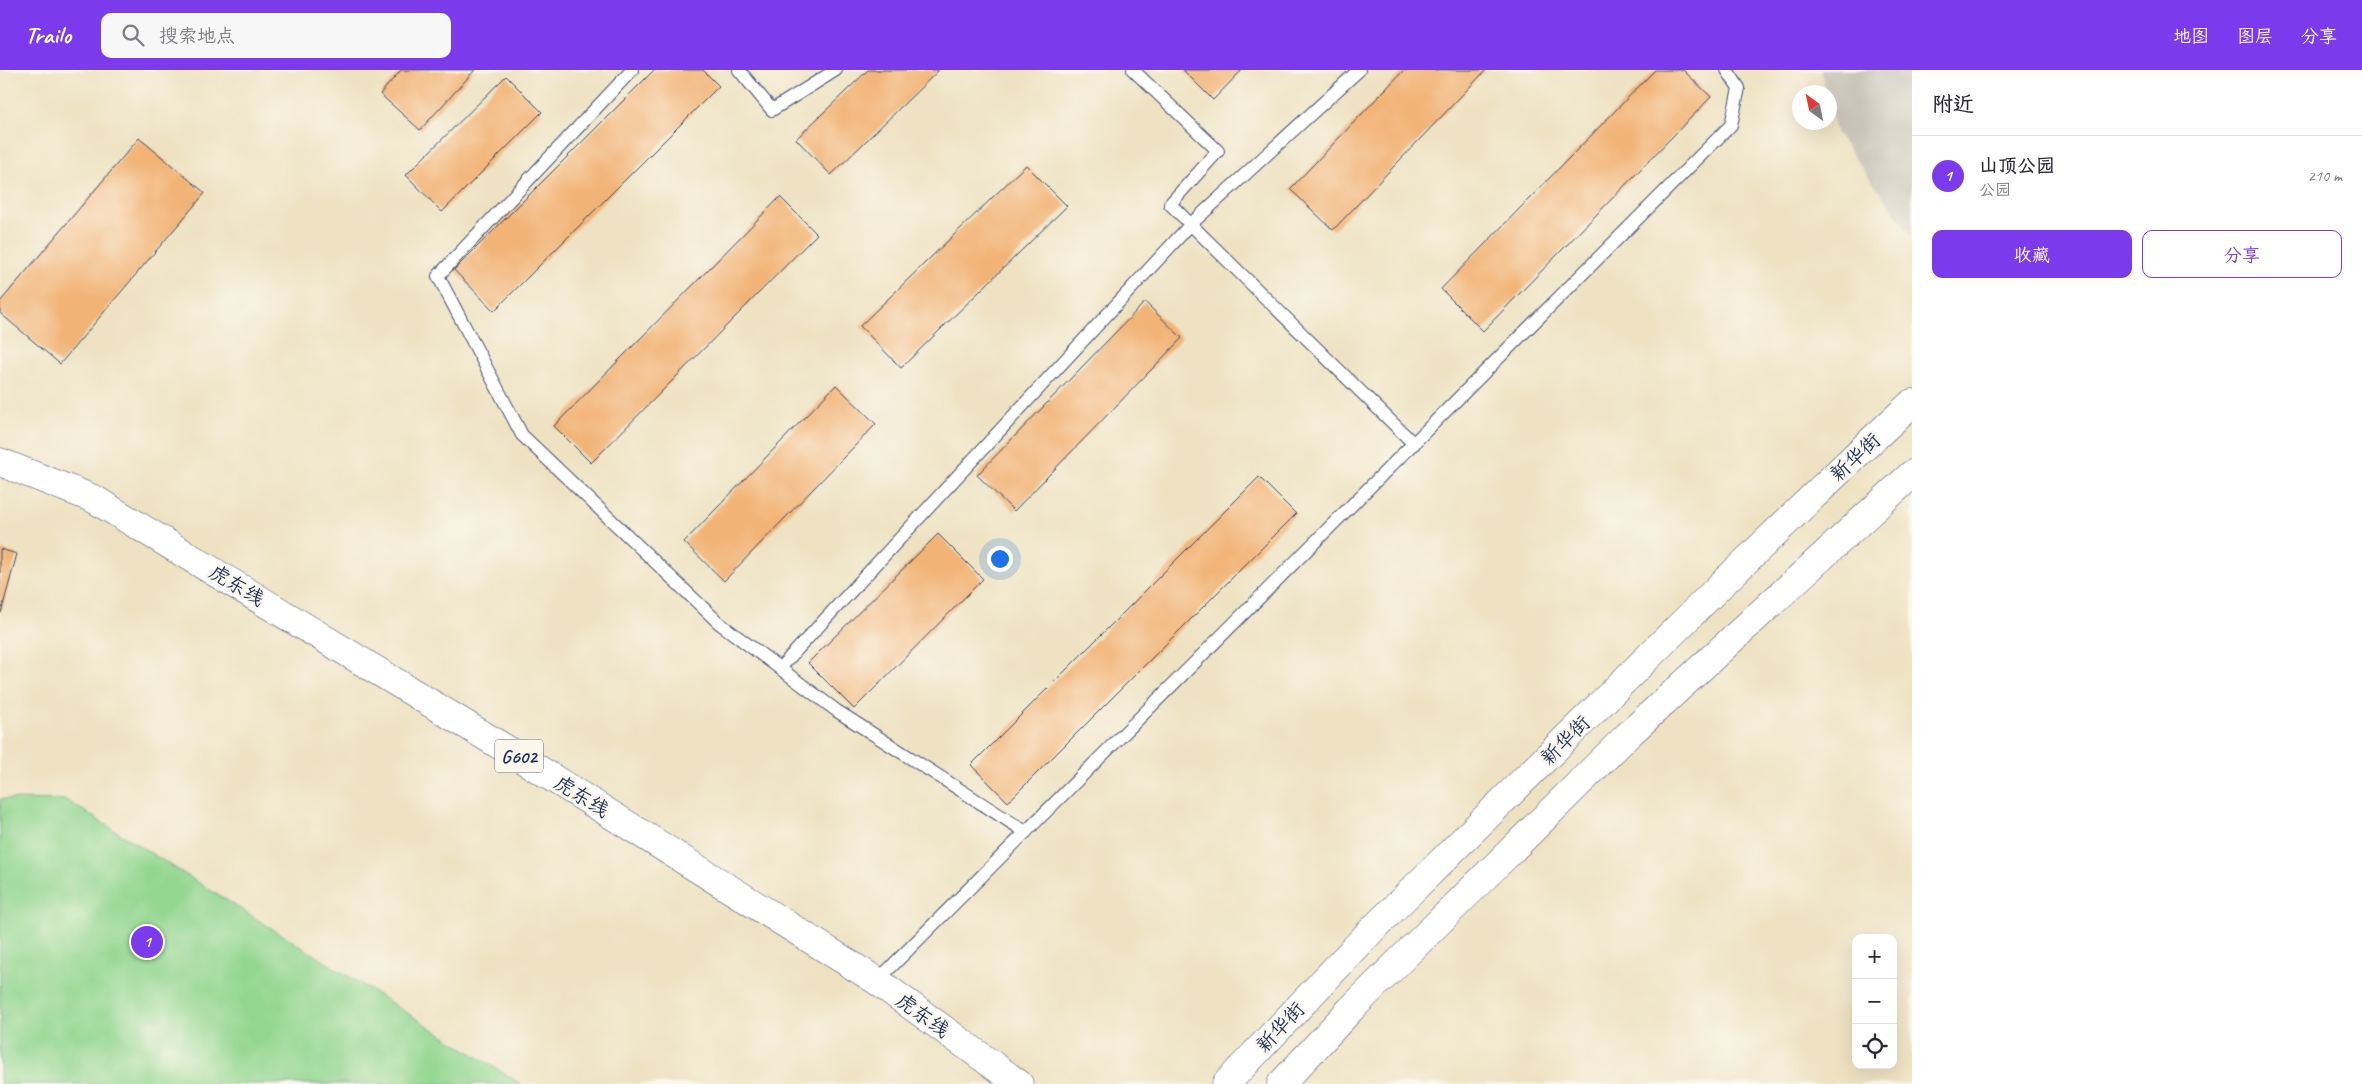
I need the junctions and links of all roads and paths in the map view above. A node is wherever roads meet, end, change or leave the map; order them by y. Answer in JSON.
{"nodes":[{"id":1,"x":632,"y":70,"type":"edge"},
{"id":2,"x":739,"y":70,"type":"edge"},
{"id":3,"x":836,"y":70,"type":"edge"},
{"id":4,"x":1134,"y":70,"type":"edge"},
{"id":5,"x":1359,"y":70,"type":"edge"},
{"id":6,"x":1727,"y":70,"type":"edge"},
{"id":7,"x":1191,"y":224,"type":"junction"},
{"id":8,"x":1912,"y":403,"type":"edge"},
{"id":9,"x":1414,"y":444,"type":"junction"},
{"id":10,"x":0,"y":462,"type":"edge"},
{"id":11,"x":1912,"y":474,"type":"edge"},
{"id":12,"x":780,"y":668,"type":"junction"},
{"id":13,"x":1026,"y":832,"type":"junction"},
{"id":14,"x":877,"y":981,"type":"junction"},
{"id":15,"x":1016,"y":1083,"type":"edge"},
{"id":16,"x":1226,"y":1084,"type":"edge"},
{"id":17,"x":1281,"y":1084,"type":"edge"}],
"edges":[{"from":1,"to":12,"type":"lane"},
{"from":2,"to":3,"type":"lane"},
{"from":4,"to":7,"type":"lane"},
{"from":5,"to":7,"type":"lane"},
{"from":6,"to":9,"type":"lane"},
{"from":7,"to":9,"type":"lane"},
{"from":7,"to":12,"type":"lane"},
{"from":8,"to":16,"type":"main road","name":"新华街"},
{"from":9,"to":13,"type":"lane"},
{"from":10,"to":14,"type":"main road","name":"虎东线","number":"G602"},
{"from":11,"to":17,"type":"main road","name":"新华街"},
{"from":12,"to":13,"type":"lane"},
{"from":13,"to":14,"type":"lane"},
{"from":14,"to":15,"type":"main road","name":"虎东线","number":"G602"}]}
